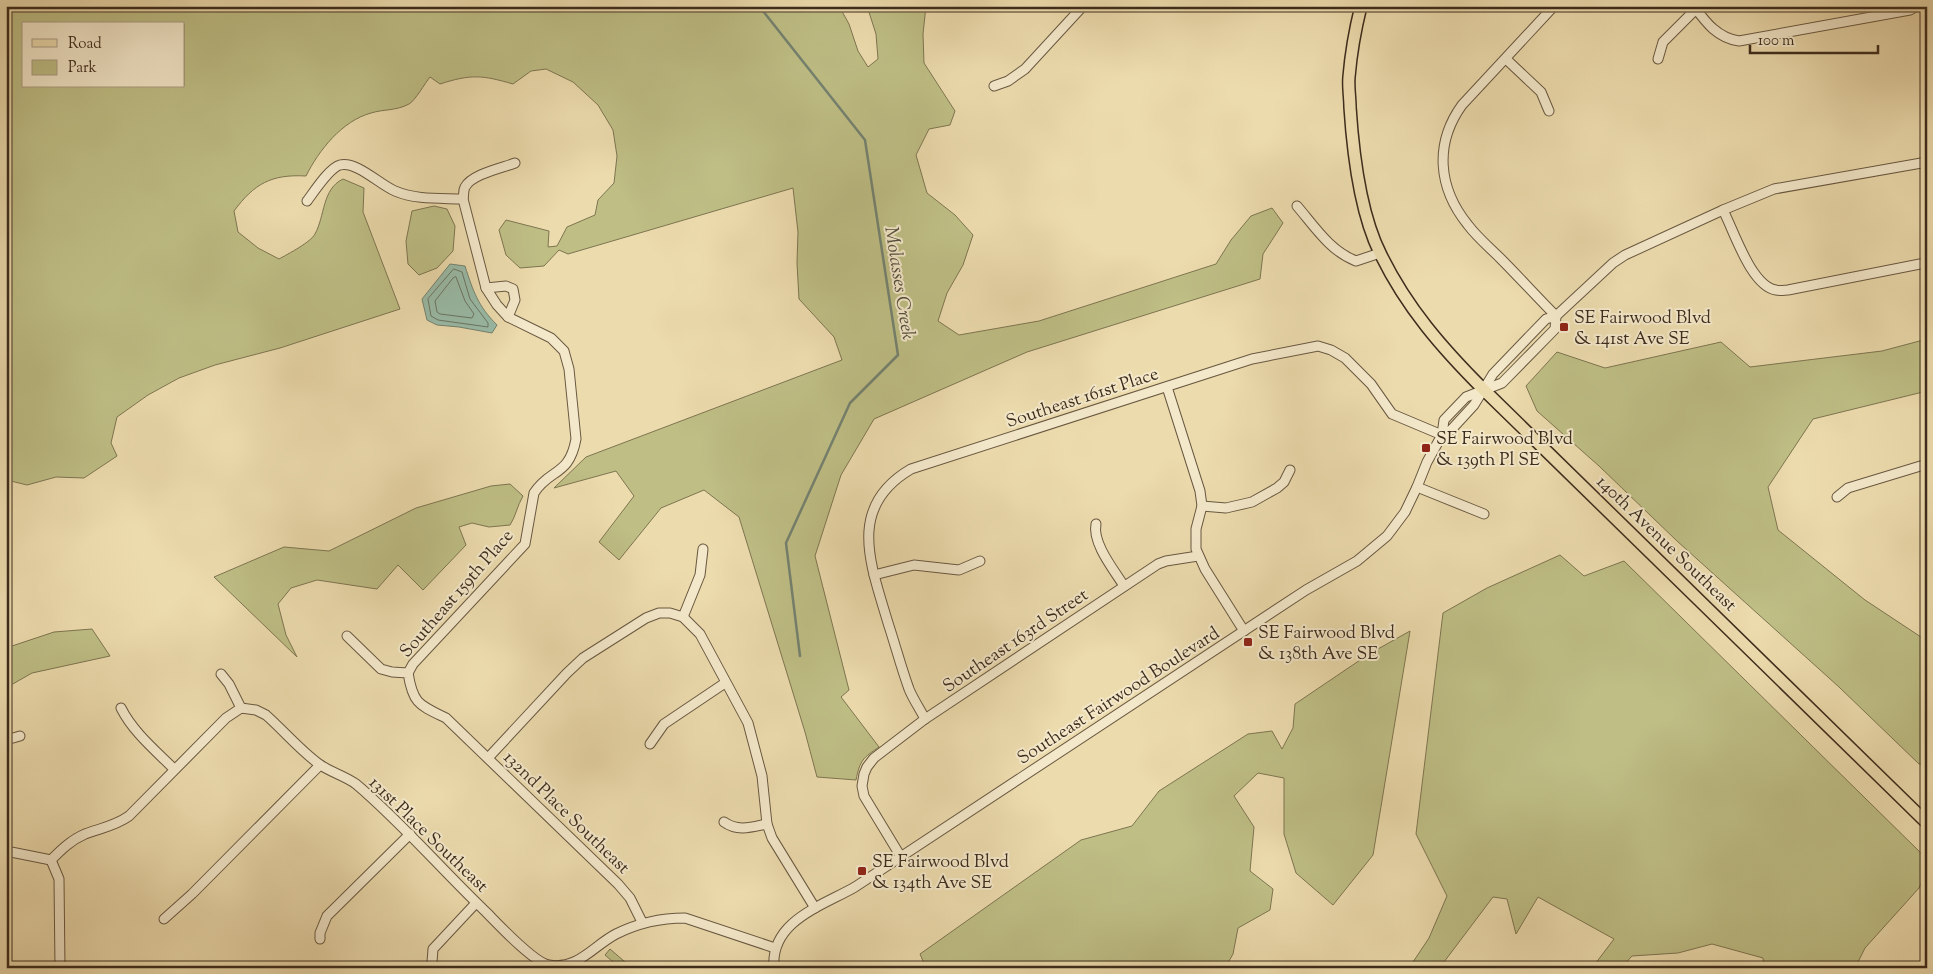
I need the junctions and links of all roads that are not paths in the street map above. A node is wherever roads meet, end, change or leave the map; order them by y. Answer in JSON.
{"nodes":[{"id":1,"x":1083,"y":6,"type":"edge"},
{"id":2,"x":1361,"y":6,"type":"edge"},
{"id":3,"x":1554,"y":6,"type":"edge"},
{"id":4,"x":1918,"y":6,"type":"edge"},
{"id":5,"x":1695,"y":7,"type":"edge"},
{"id":6,"x":1506,"y":59,"type":"junction"},
{"id":7,"x":1658,"y":59,"type":"dead end"},
{"id":8,"x":994,"y":86,"type":"dead end"},
{"id":9,"x":1549,"y":111,"type":"dead end"},
{"id":10,"x":1927,"y":162,"type":"edge"},
{"id":11,"x":515,"y":163,"type":"dead end"},
{"id":12,"x":463,"y":199,"type":"junction"},
{"id":13,"x":307,"y":201,"type":"dead end"},
{"id":14,"x":1297,"y":206,"type":"dead end"},
{"id":15,"x":1724,"y":210,"type":"junction"},
{"id":16,"x":1380,"y":253,"type":"junction"},
{"id":17,"x":1927,"y":264,"type":"edge"},
{"id":18,"x":486,"y":288,"type":"junction"},
{"id":19,"x":1556,"y":316,"type":"junction"},
{"id":20,"x":508,"y":317,"type":"junction"},
{"id":21,"x":1167,"y":387,"type":"junction"},
{"id":22,"x":1484,"y":390,"type":"junction"},
{"id":23,"x":1442,"y":435,"type":"junction"},
{"id":24,"x":1927,"y":464,"type":"edge"},
{"id":25,"x":1290,"y":470,"type":"dead end"},
{"id":26,"x":1417,"y":487,"type":"junction"},
{"id":27,"x":1837,"y":497,"type":"dead end"},
{"id":28,"x":1202,"y":506,"type":"junction"},
{"id":29,"x":1484,"y":514,"type":"dead end"},
{"id":30,"x":1096,"y":524,"type":"dead end"},
{"id":31,"x":703,"y":549,"type":"dead end"},
{"id":32,"x":1198,"y":556,"type":"junction"},
{"id":33,"x":980,"y":561,"type":"dead end"},
{"id":34,"x":874,"y":575,"type":"junction"},
{"id":35,"x":1124,"y":586,"type":"junction"},
{"id":36,"x":682,"y":617,"type":"junction"},
{"id":37,"x":1244,"y":631,"type":"junction"},
{"id":38,"x":347,"y":636,"type":"dead end"},
{"id":39,"x":408,"y":673,"type":"junction"},
{"id":40,"x":221,"y":674,"type":"dead end"},
{"id":41,"x":725,"y":683,"type":"junction"},
{"id":42,"x":121,"y":708,"type":"dead end"},
{"id":43,"x":241,"y":708,"type":"junction"},
{"id":44,"x":925,"y":719,"type":"junction"},
{"id":45,"x":20,"y":736,"type":"dead end"},
{"id":46,"x":6,"y":740,"type":"edge"},
{"id":47,"x":650,"y":744,"type":"dead end"},
{"id":48,"x":488,"y":758,"type":"junction"},
{"id":49,"x":320,"y":765,"type":"junction"},
{"id":50,"x":174,"y":769,"type":"junction"},
{"id":51,"x":724,"y":822,"type":"dead end"},
{"id":52,"x":1927,"y":823,"type":"edge"},
{"id":53,"x":767,"y":824,"type":"junction"},
{"id":54,"x":410,"y":834,"type":"junction"},
{"id":55,"x":6,"y":851,"type":"edge"},
{"id":56,"x":901,"y":857,"type":"junction"},
{"id":57,"x":51,"y":860,"type":"junction"},
{"id":58,"x":476,"y":903,"type":"junction"},
{"id":59,"x":815,"y":908,"type":"junction"},
{"id":60,"x":164,"y":919,"type":"dead end"},
{"id":61,"x":642,"y":922,"type":"junction"},
{"id":62,"x":320,"y":939,"type":"dead end"},
{"id":63,"x":775,"y":948,"type":"junction"},
{"id":64,"x":432,"y":962,"type":"dead end"},
{"id":65,"x":60,"y":968,"type":"edge"},
{"id":66,"x":774,"y":968,"type":"edge"}],
"edges":[{"from":1,"to":8,"type":"street"},
{"from":2,"to":16,"type":"main road","name":"140th Avenue Southeast"},
{"from":3,"to":6,"type":"street"},
{"from":4,"to":5,"type":"street"},
{"from":5,"to":7,"type":"street"},
{"from":6,"to":9,"type":"street"},
{"from":6,"to":19,"type":"street"},
{"from":10,"to":15,"type":"street","name":"Southeast Fairwood Boulevard"},
{"from":11,"to":12,"type":"street"},
{"from":12,"to":13,"type":"street"},
{"from":12,"to":18,"type":"street","name":"Southeast 159th Place"},
{"from":14,"to":16,"type":"street"},
{"from":15,"to":17,"type":"street"},
{"from":15,"to":19,"type":"street","name":"Southeast Fairwood Boulevard"},
{"from":16,"to":22,"type":"main road","name":"140th Avenue Southeast"},
{"from":18,"to":20,"type":"street","name":"Southeast 159th Place"},
{"from":18,"to":20,"type":"street"},
{"from":19,"to":22,"type":"street","name":"Southeast Fairwood Boulevard"},
{"from":19,"to":22,"type":"street","name":"Southeast Fairwood Boulevard"},
{"from":20,"to":39,"type":"street","name":"Southeast 159th Place"},
{"from":21,"to":23,"type":"street","name":"Southeast 161st Place"},
{"from":21,"to":28,"type":"street"},
{"from":21,"to":34,"type":"street","name":"Southeast 161st Place"},
{"from":22,"to":23,"type":"street","name":"Southeast Fairwood Boulevard"},
{"from":22,"to":52,"type":"main road","name":"140th Avenue Southeast"},
{"from":23,"to":26,"type":"street","name":"Southeast Fairwood Boulevard"},
{"from":24,"to":27,"type":"street"},
{"from":25,"to":28,"type":"street"},
{"from":26,"to":29,"type":"street"},
{"from":26,"to":37,"type":"street","name":"Southeast Fairwood Boulevard"},
{"from":28,"to":32,"type":"street"},
{"from":30,"to":35,"type":"street"},
{"from":31,"to":36,"type":"street"},
{"from":32,"to":35,"type":"street","name":"Southeast 163rd Street"},
{"from":32,"to":37,"type":"street"},
{"from":33,"to":34,"type":"street"},
{"from":34,"to":44,"type":"street","name":"Southeast 161st Place"},
{"from":35,"to":44,"type":"street","name":"Southeast 163rd Street"},
{"from":36,"to":41,"type":"street"},
{"from":36,"to":48,"type":"street"},
{"from":37,"to":56,"type":"street","name":"Southeast Fairwood Boulevard"},
{"from":38,"to":39,"type":"street"},
{"from":39,"to":48,"type":"street","name":"132nd Place Southeast"},
{"from":40,"to":43,"type":"street"},
{"from":41,"to":47,"type":"street"},
{"from":41,"to":53,"type":"street"},
{"from":42,"to":50,"type":"street"},
{"from":43,"to":49,"type":"street","name":"131st Place Southeast"},
{"from":43,"to":50,"type":"street"},
{"from":44,"to":56,"type":"street","name":"Southeast 163rd Street"},
{"from":45,"to":46,"type":"street"},
{"from":48,"to":61,"type":"street","name":"132nd Place Southeast"},
{"from":49,"to":54,"type":"street","name":"131st Place Southeast"},
{"from":49,"to":60,"type":"street"},
{"from":50,"to":57,"type":"street"},
{"from":51,"to":53,"type":"street"},
{"from":53,"to":59,"type":"street"},
{"from":54,"to":58,"type":"street","name":"131st Place Southeast"},
{"from":54,"to":62,"type":"street"},
{"from":55,"to":57,"type":"street"},
{"from":56,"to":59,"type":"street","name":"Southeast Fairwood Boulevard"},
{"from":57,"to":65,"type":"street"},
{"from":58,"to":61,"type":"street","name":"131st Place Southeast"},
{"from":58,"to":64,"type":"street"},
{"from":59,"to":63,"type":"street","name":"Southeast Fairwood Boulevard"},
{"from":61,"to":63,"type":"street"},
{"from":63,"to":66,"type":"street"}]}
